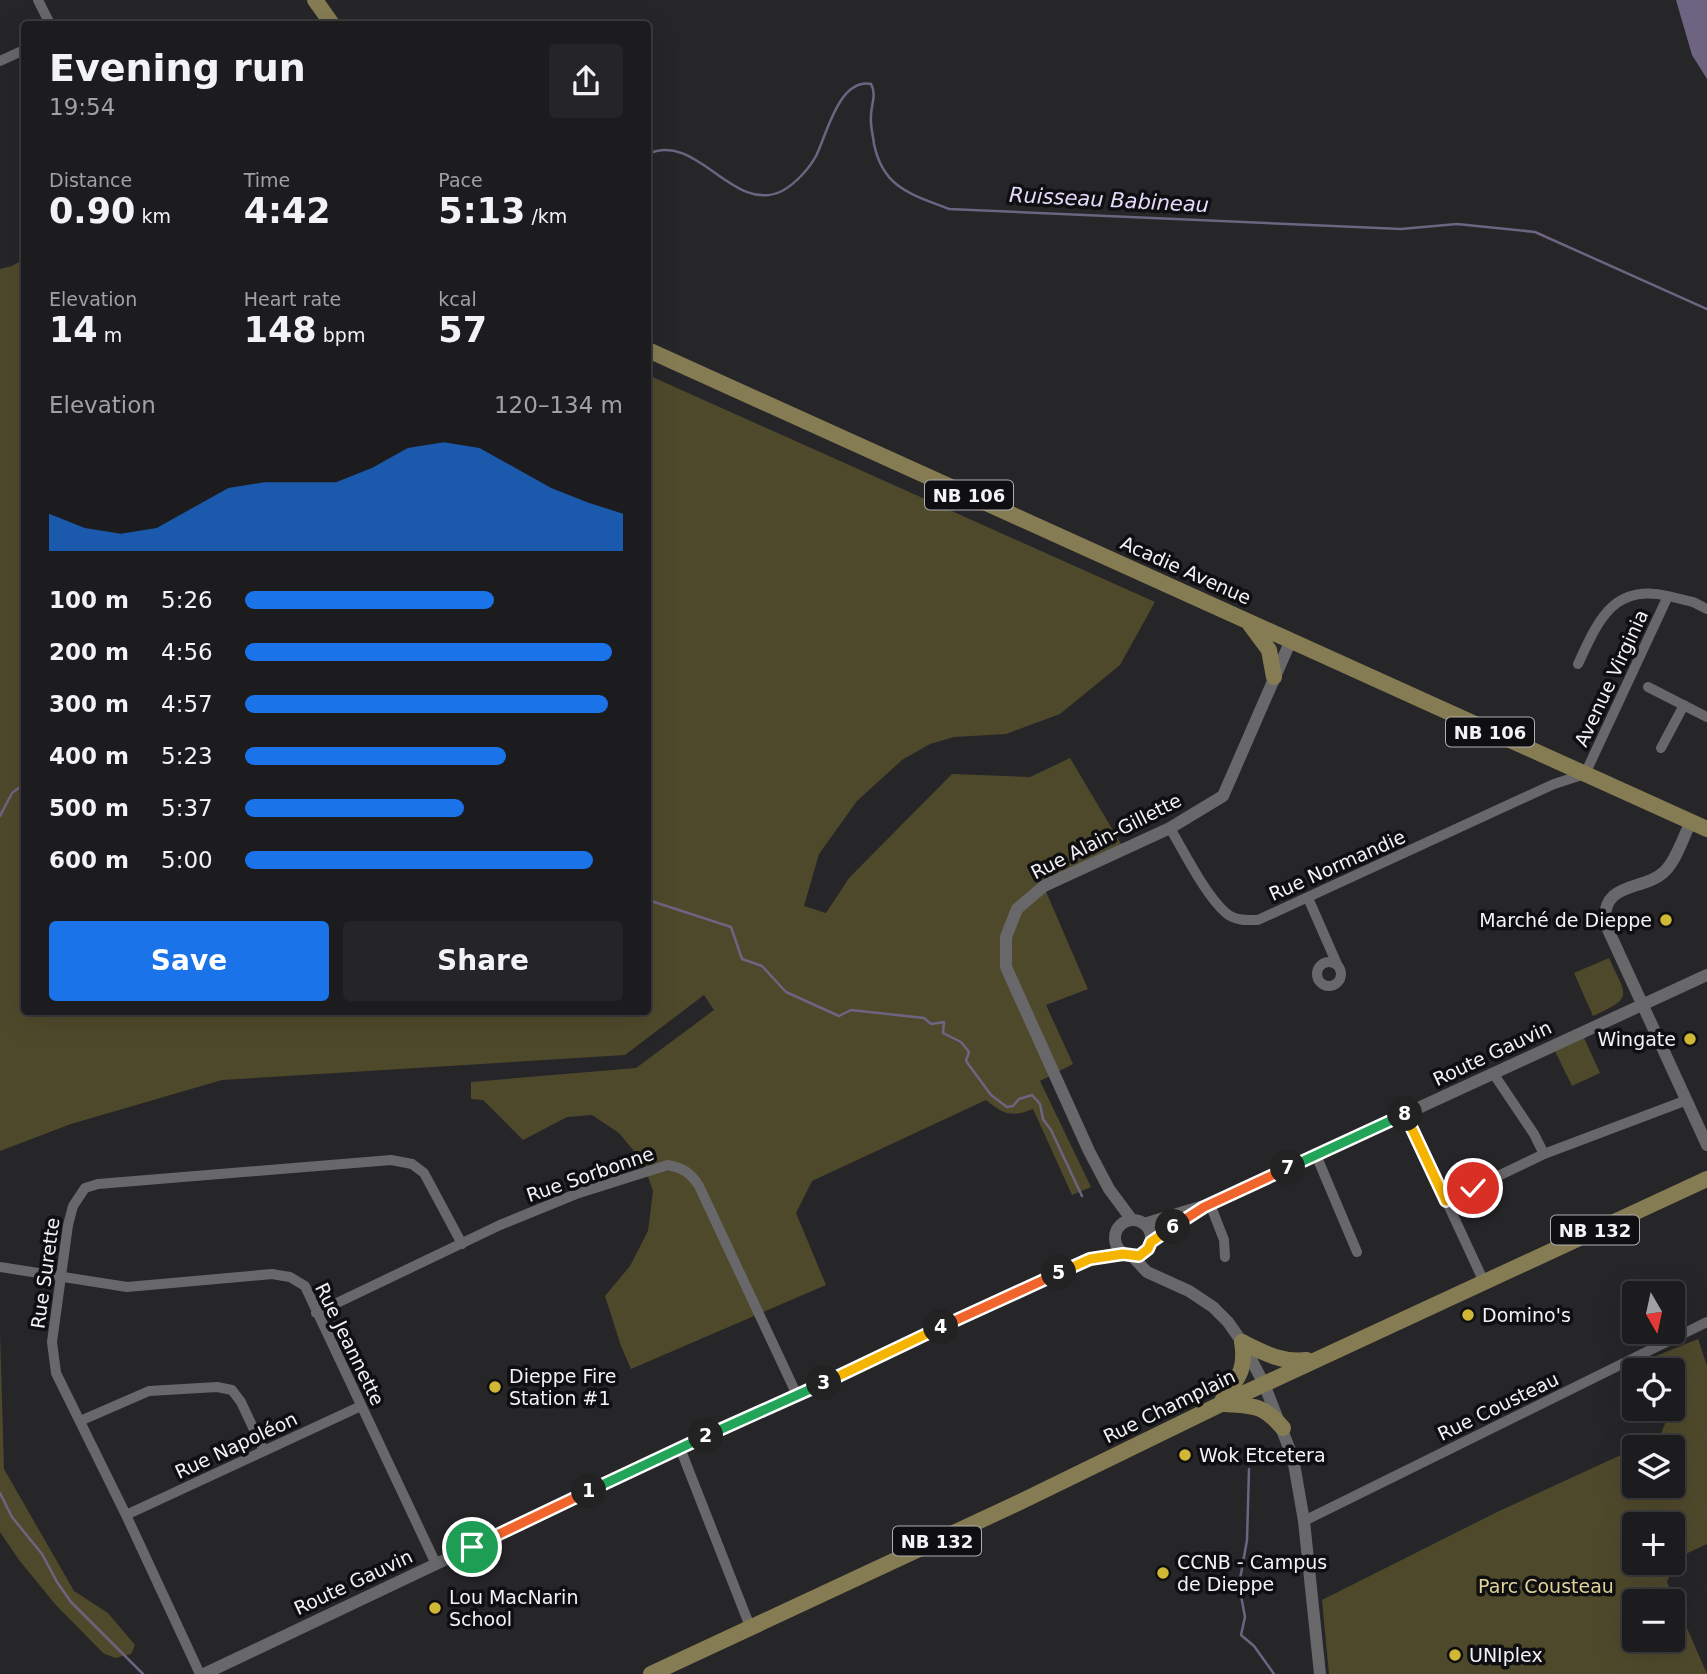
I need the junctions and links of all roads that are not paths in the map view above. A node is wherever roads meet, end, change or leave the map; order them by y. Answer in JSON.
{"nodes":[{"id":1,"x":38,"y":0,"type":"edge"},
{"id":2,"x":315,"y":0,"type":"edge"},
{"id":3,"x":48,"y":21,"type":"edge"},
{"id":4,"x":330,"y":21,"type":"edge"},
{"id":5,"x":21,"y":51,"type":"edge"},
{"id":6,"x":0,"y":61,"type":"edge"},
{"id":7,"x":651,"y":351,"type":"edge"},
{"id":8,"x":1668,"y":596,"type":"junction"},
{"id":9,"x":1707,"y":600,"type":"edge"},
{"id":10,"x":1693,"y":602,"type":"junction"},
{"id":11,"x":1707,"y":610,"type":"edge"},
{"id":12,"x":1248,"y":621,"type":"junction"},
{"id":13,"x":1291,"y":640,"type":"junction"},
{"id":14,"x":1578,"y":664,"type":"dead end"},
{"id":15,"x":1274,"y":677,"type":"junction"},
{"id":16,"x":1648,"y":687,"type":"dead end"},
{"id":17,"x":1684,"y":705,"type":"junction"},
{"id":18,"x":1707,"y":717,"type":"edge"},
{"id":19,"x":1661,"y":748,"type":"dead end"},
{"id":20,"x":1558,"y":761,"type":"junction"},
{"id":21,"x":1585,"y":774,"type":"junction"},
{"id":22,"x":1554,"y":784,"type":"junction"},
{"id":23,"x":1707,"y":817,"type":"edge"},
{"id":24,"x":1691,"y":822,"type":"junction"},
{"id":25,"x":1170,"y":828,"type":"junction"},
{"id":26,"x":1707,"y":829,"type":"edge"},
{"id":27,"x":1308,"y":898,"type":"junction"},
{"id":28,"x":1337,"y":964,"type":"dead end"},
{"id":29,"x":1707,"y":975,"type":"edge"},
{"id":30,"x":1643,"y":1004,"type":"junction"},
{"id":31,"x":1493,"y":1073,"type":"junction"},
{"id":32,"x":1687,"y":1100,"type":"junction"},
{"id":33,"x":1406,"y":1114,"type":"junction"},
{"id":34,"x":1707,"y":1145,"type":"edge"},
{"id":35,"x":1544,"y":1154,"type":"junction"},
{"id":36,"x":1316,"y":1155,"type":"junction"},
{"id":37,"x":1707,"y":1179,"type":"edge"},
{"id":38,"x":1109,"y":1189,"type":"junction"},
{"id":39,"x":1446,"y":1201,"type":"junction"},
{"id":40,"x":1207,"y":1206,"type":"junction"},
{"id":41,"x":1138,"y":1222,"type":"junction"},
{"id":42,"x":1116,"y":1233,"type":"junction"},
{"id":43,"x":462,"y":1244,"type":"junction"},
{"id":44,"x":1150,"y":1246,"type":"junction"},
{"id":45,"x":1357,"y":1252,"type":"dead end"},
{"id":46,"x":1128,"y":1255,"type":"junction"},
{"id":47,"x":1225,"y":1257,"type":"dead end"},
{"id":48,"x":1090,"y":1259,"type":"junction"},
{"id":49,"x":0,"y":1267,"type":"edge"},
{"id":50,"x":1157,"y":1276,"type":"junction"},
{"id":51,"x":61,"y":1277,"type":"junction"},
{"id":52,"x":1484,"y":1282,"type":"junction"},
{"id":53,"x":316,"y":1312,"type":"junction"},
{"id":54,"x":1707,"y":1322,"type":"edge"},
{"id":55,"x":1242,"y":1342,"type":"junction"},
{"id":56,"x":1320,"y":1358,"type":"junction"},
{"id":57,"x":1264,"y":1384,"type":"junction"},
{"id":58,"x":797,"y":1395,"type":"junction"},
{"id":59,"x":1221,"y":1404,"type":"junction"},
{"id":60,"x":361,"y":1406,"type":"junction"},
{"id":61,"x":80,"y":1421,"type":"junction"},
{"id":62,"x":1283,"y":1429,"type":"junction"},
{"id":63,"x":680,"y":1448,"type":"junction"},
{"id":64,"x":264,"y":1451,"type":"junction"},
{"id":65,"x":126,"y":1515,"type":"junction"},
{"id":66,"x":1304,"y":1521,"type":"junction"},
{"id":67,"x":436,"y":1564,"type":"junction"},
{"id":68,"x":751,"y":1629,"type":"junction"},
{"id":69,"x":202,"y":1674,"type":"edge"},
{"id":70,"x":651,"y":1674,"type":"edge"},
{"id":71,"x":1320,"y":1674,"type":"edge"}],
"edges":[{"from":1,"to":3,"type":"street"},
{"from":2,"to":4,"type":"main road"},
{"from":5,"to":6,"type":"street"},
{"from":7,"to":12,"type":"main road","name":"Acadie Avenue","number":"NB 106"},
{"from":8,"to":10,"type":"street","name":"Avenue Virginia"},
{"from":8,"to":14,"type":"street","name":"Avenue Virginia"},
{"from":8,"to":21,"type":"street","name":"Avenue Virginia"},
{"from":9,"to":10,"type":"street","name":"Avenue Virginia"},
{"from":10,"to":11,"type":"street","name":"Avenue Virginia"},
{"from":12,"to":13,"type":"main road","name":"Acadie Avenue","number":"NB 106"},
{"from":12,"to":15,"type":"main road"},
{"from":13,"to":15,"type":"street","name":"Rue Alain-Gillette"},
{"from":13,"to":20,"type":"main road","name":"Acadie Avenue","number":"NB 106"},
{"from":15,"to":25,"type":"street","name":"Rue Alain-Gillette"},
{"from":16,"to":17,"type":"street","name":"Avenue Virginia"},
{"from":17,"to":18,"type":"street","name":"Avenue Virginia"},
{"from":17,"to":19,"type":"street"},
{"from":20,"to":21,"type":"main road","name":"Acadie Avenue","number":"NB 106"},
{"from":20,"to":22,"type":"street"},
{"from":21,"to":22,"type":"street","name":"Rue Normandie"},
{"from":21,"to":24,"type":"main road","name":"Acadie Avenue","number":"NB 106"},
{"from":22,"to":27,"type":"street","name":"Rue Normandie"},
{"from":23,"to":24,"type":"street"},
{"from":24,"to":26,"type":"main road","name":"Acadie Avenue","number":"NB 106"},
{"from":24,"to":30,"type":"street"},
{"from":25,"to":27,"type":"street","name":"Rue Normandie"},
{"from":25,"to":38,"type":"street","name":"Rue Alain-Gillette"},
{"from":27,"to":28,"type":"street"},
{"from":29,"to":30,"type":"street","name":"Route Gauvin"},
{"from":30,"to":31,"type":"street","name":"Route Gauvin"},
{"from":30,"to":32,"type":"street"},
{"from":31,"to":33,"type":"street","name":"Route Gauvin"},
{"from":31,"to":35,"type":"street"},
{"from":32,"to":34,"type":"street"},
{"from":32,"to":35,"type":"street"},
{"from":33,"to":36,"type":"street","name":"Route Gauvin"},
{"from":33,"to":39,"type":"street"},
{"from":35,"to":39,"type":"street"},
{"from":36,"to":40,"type":"street","name":"Route Gauvin"},
{"from":36,"to":45,"type":"street"},
{"from":37,"to":52,"type":"main road","name":"Rue Champlain","number":"NB 132"},
{"from":38,"to":41,"type":"street","name":"Rue Alain-Gillette"},
{"from":38,"to":42,"type":"street","name":"Rue Alain-Gillette"},
{"from":39,"to":52,"type":"street"},
{"from":40,"to":41,"type":"street","name":"Route Gauvin"},
{"from":40,"to":44,"type":"street","name":"Route Gauvin"},
{"from":40,"to":47,"type":"street"},
{"from":41,"to":42,"type":"street"},
{"from":41,"to":44,"type":"street"},
{"from":42,"to":46,"type":"street"},
{"from":42,"to":48,"type":"street","name":"Route Gauvin"},
{"from":43,"to":51,"type":"street","name":"Rue Surette"},
{"from":43,"to":53,"type":"street","name":"Rue Sorbonne"},
{"from":43,"to":58,"type":"street","name":"Rue Sorbonne"},
{"from":44,"to":46,"type":"street"},
{"from":44,"to":50,"type":"street"},
{"from":46,"to":48,"type":"street","name":"Route Gauvin"},
{"from":46,"to":50,"type":"street"},
{"from":48,"to":58,"type":"street","name":"Route Gauvin"},
{"from":49,"to":51,"type":"street","name":"Rue Jeannette"},
{"from":50,"to":55,"type":"street"},
{"from":51,"to":53,"type":"street","name":"Rue Jeannette"},
{"from":51,"to":61,"type":"street","name":"Rue Surette"},
{"from":52,"to":56,"type":"main road","name":"Rue Champlain","number":"NB 132"},
{"from":53,"to":60,"type":"street","name":"Rue Jeannette"},
{"from":54,"to":66,"type":"street","name":"Rue Cousteau"},
{"from":55,"to":56,"type":"main road"},
{"from":55,"to":57,"type":"street"},
{"from":55,"to":59,"type":"main road"},
{"from":56,"to":57,"type":"main road","name":"Rue Champlain","number":"NB 132"},
{"from":57,"to":59,"type":"main road","name":"Rue Champlain","number":"NB 132"},
{"from":57,"to":62,"type":"street"},
{"from":58,"to":63,"type":"street","name":"Route Gauvin"},
{"from":59,"to":62,"type":"main road"},
{"from":59,"to":68,"type":"main road","name":"Rue Champlain","number":"NB 132"},
{"from":60,"to":64,"type":"street","name":"Rue Napoléon"},
{"from":60,"to":67,"type":"street","name":"Rue Jeannette"},
{"from":61,"to":64,"type":"street"},
{"from":61,"to":65,"type":"street","name":"Rue Surette"},
{"from":62,"to":66,"type":"street"},
{"from":63,"to":67,"type":"street","name":"Route Gauvin"},
{"from":63,"to":68,"type":"street"},
{"from":64,"to":65,"type":"street","name":"Rue Napoléon"},
{"from":65,"to":69,"type":"street","name":"Rue Surette"},
{"from":66,"to":71,"type":"street"},
{"from":67,"to":69,"type":"street","name":"Route Gauvin"},
{"from":68,"to":70,"type":"main road","name":"Rue Champlain","number":"NB 132"}]}
